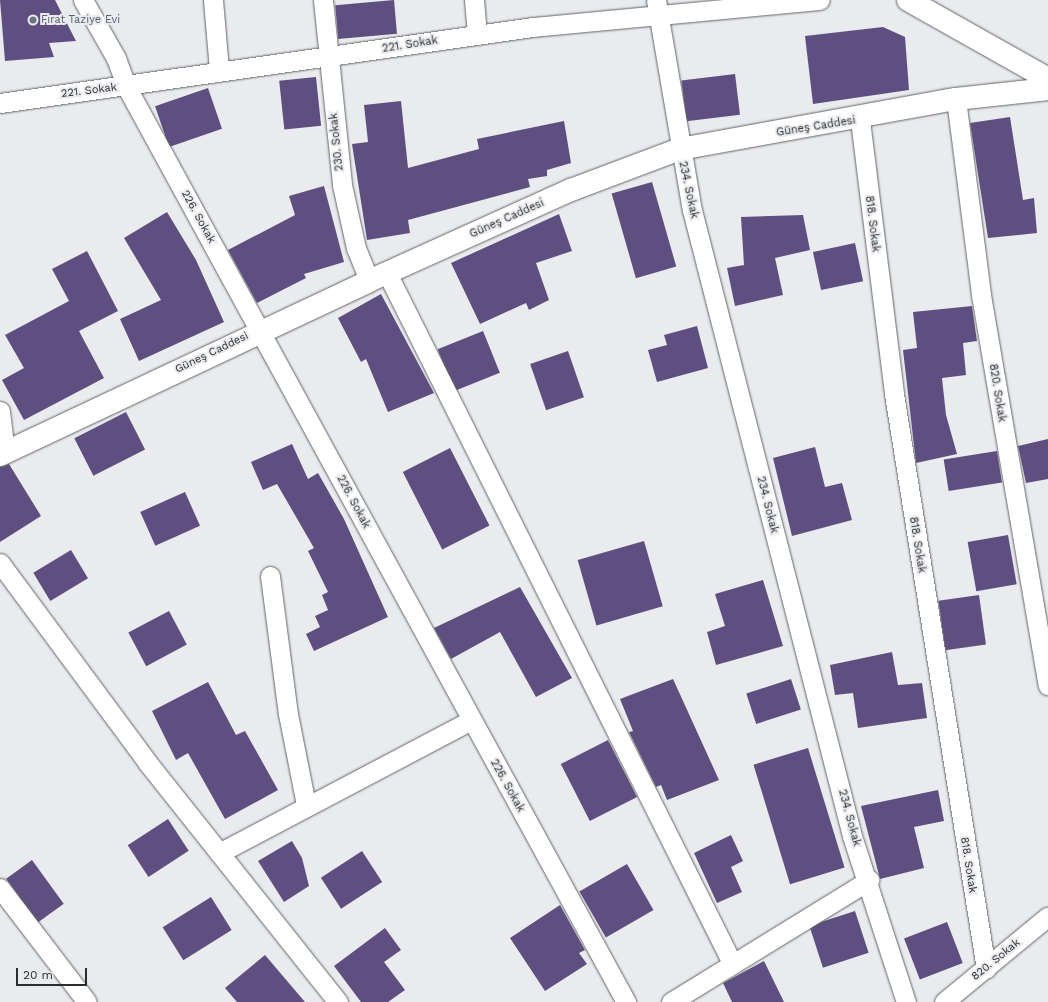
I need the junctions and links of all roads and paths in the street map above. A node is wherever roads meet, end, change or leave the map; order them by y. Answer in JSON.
{"nodes":[{"id":1,"x":83,"y":0,"type":"edge"},
{"id":2,"x":213,"y":0,"type":"edge"},
{"id":3,"x":323,"y":0,"type":"edge"},
{"id":4,"x":474,"y":0,"type":"edge"},
{"id":5,"x":820,"y":0,"type":"edge"},
{"id":6,"x":908,"y":0,"type":"edge"},
{"id":7,"x":657,"y":8,"type":"edge"},
{"id":8,"x":477,"y":35,"type":"junction"},
{"id":9,"x":328,"y":58,"type":"junction"},
{"id":10,"x":219,"y":70,"type":"junction"},
{"id":11,"x":1048,"y":79,"type":"edge"},
{"id":12,"x":126,"y":86,"type":"junction"},
{"id":13,"x":1048,"y":89,"type":"edge"},
{"id":14,"x":956,"y":99,"type":"junction"},
{"id":15,"x":0,"y":103,"type":"edge"},
{"id":16,"x":860,"y":120,"type":"junction"},
{"id":17,"x":680,"y":149,"type":"junction"},
{"id":18,"x":378,"y":277,"type":"junction"},
{"id":19,"x":261,"y":330,"type":"junction"},
{"id":20,"x":0,"y":411,"type":"edge"},
{"id":21,"x":3,"y":454,"type":"edge"},
{"id":22,"x":0,"y":563,"type":"edge"},
{"id":23,"x":270,"y":576,"type":"dead end"},
{"id":24,"x":1048,"y":685,"type":"edge"},
{"id":25,"x":471,"y":720,"type":"junction"},
{"id":26,"x":306,"y":805,"type":"junction"},
{"id":27,"x":219,"y":853,"type":"junction"},
{"id":28,"x":870,"y":880,"type":"junction"},
{"id":29,"x":0,"y":888,"type":"edge"},
{"id":30,"x":1048,"y":918,"type":"edge"},
{"id":31,"x":732,"y":963,"type":"junction"},
{"id":32,"x":986,"y":968,"type":"junction"},
{"id":33,"x":87,"y":1002,"type":"edge"},
{"id":34,"x":338,"y":1002,"type":"edge"},
{"id":35,"x":626,"y":1002,"type":"edge"},
{"id":36,"x":671,"y":1002,"type":"edge"},
{"id":37,"x":906,"y":1002,"type":"edge"},
{"id":38,"x":944,"y":1002,"type":"edge"}],
"edges":[{"from":1,"to":12,"type":"street","name":"226. Sokak"},
{"from":2,"to":10,"type":"street"},
{"from":3,"to":9,"type":"street","name":"230. Sokak"},
{"from":4,"to":8,"type":"street"},
{"from":5,"to":7,"type":"street","name":"221. Sokak"},
{"from":6,"to":11,"type":"street"},
{"from":7,"to":8,"type":"street","name":"221. Sokak"},
{"from":7,"to":17,"type":"street","name":"234. Sokak"},
{"from":8,"to":9,"type":"street","name":"221. Sokak"},
{"from":9,"to":10,"type":"street","name":"221. Sokak"},
{"from":9,"to":18,"type":"street","name":"230. Sokak"},
{"from":10,"to":12,"type":"street","name":"221. Sokak"},
{"from":12,"to":15,"type":"street","name":"221. Sokak"},
{"from":12,"to":19,"type":"street","name":"226. Sokak"},
{"from":13,"to":14,"type":"street","name":"Güneş Caddesi"},
{"from":14,"to":16,"type":"street","name":"Güneş Caddesi"},
{"from":14,"to":24,"type":"street","name":"820. Sokak"},
{"from":16,"to":17,"type":"street","name":"Güneş Caddesi"},
{"from":16,"to":32,"type":"street","name":"818. Sokak"},
{"from":17,"to":18,"type":"street","name":"Güneş Caddesi"},
{"from":17,"to":28,"type":"street","name":"234. Sokak"},
{"from":18,"to":19,"type":"street","name":"Güneş Caddesi"},
{"from":18,"to":31,"type":"street","name":"230. Sokak"},
{"from":19,"to":21,"type":"street","name":"Güneş Caddesi"},
{"from":19,"to":25,"type":"street","name":"226. Sokak"},
{"from":20,"to":21,"type":"street"},
{"from":22,"to":27,"type":"street"},
{"from":23,"to":26,"type":"street"},
{"from":25,"to":26,"type":"street"},
{"from":25,"to":35,"type":"street","name":"226. Sokak"},
{"from":26,"to":27,"type":"street"},
{"from":27,"to":34,"type":"street"},
{"from":28,"to":31,"type":"street"},
{"from":28,"to":37,"type":"street","name":"234. Sokak"},
{"from":29,"to":33,"type":"street"},
{"from":30,"to":32,"type":"street","name":"820. Sokak"},
{"from":31,"to":36,"type":"street"},
{"from":32,"to":38,"type":"street","name":"820. Sokak"}]}
